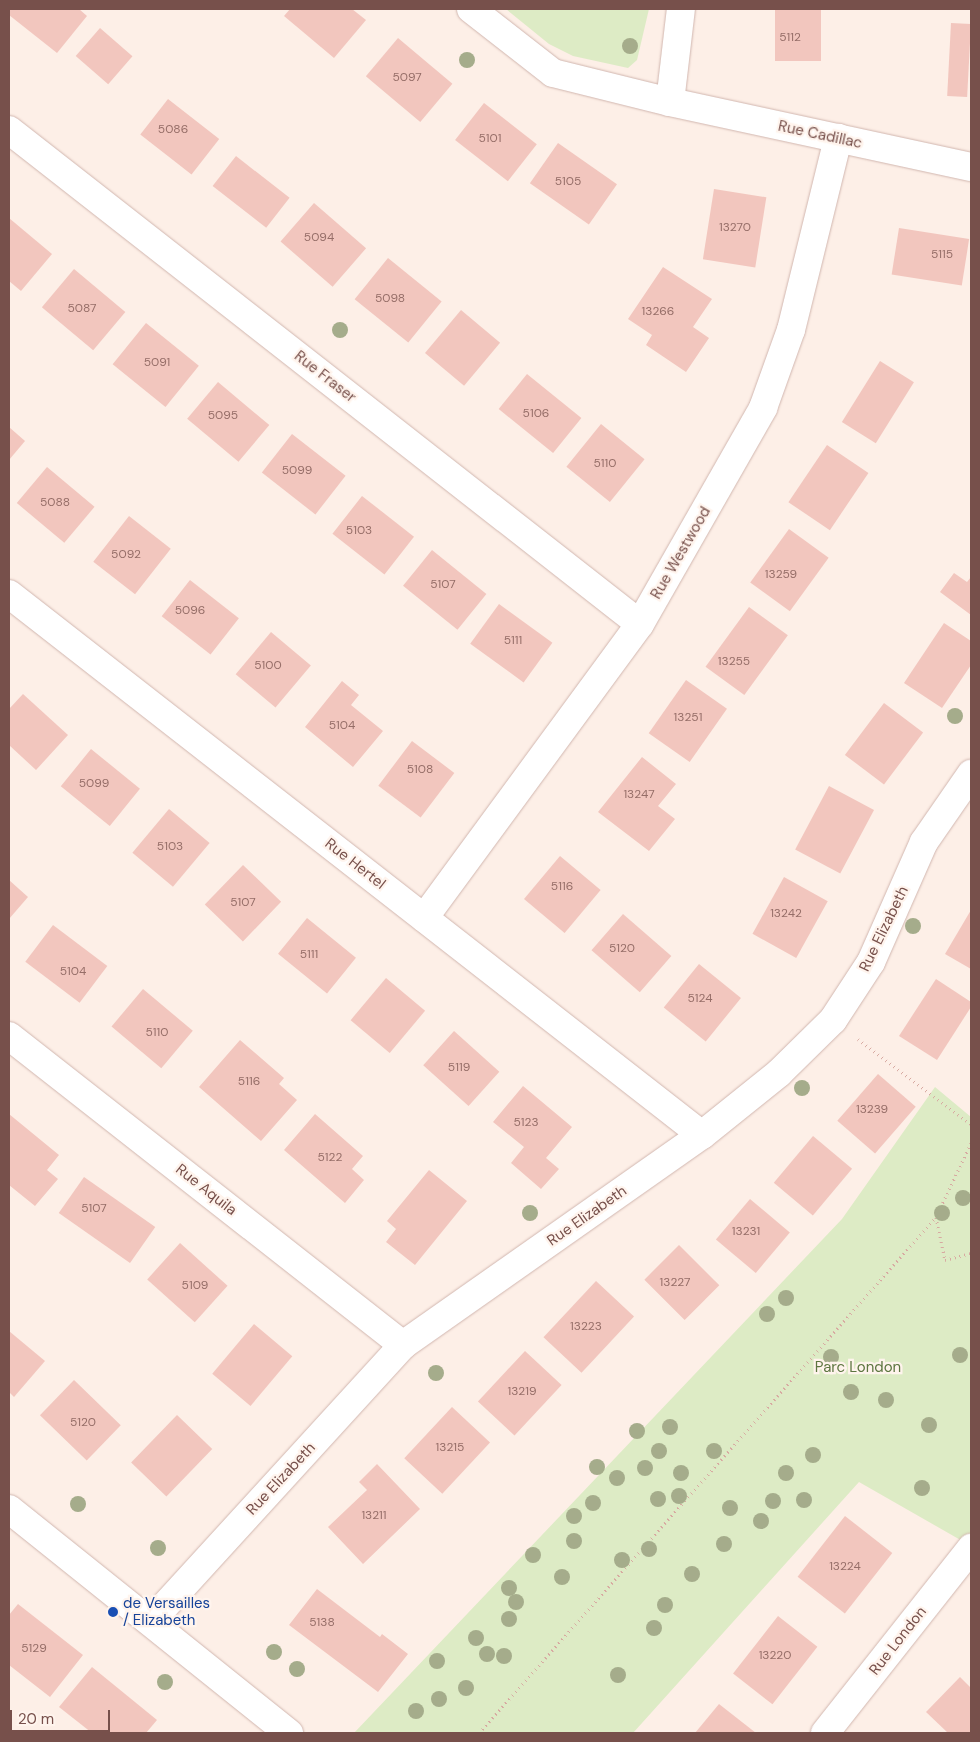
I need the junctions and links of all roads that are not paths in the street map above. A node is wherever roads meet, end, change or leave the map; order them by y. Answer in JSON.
{"nodes":[{"id":1,"x":471,"y":9,"type":"edge"},
{"id":2,"x":681,"y":9,"type":"edge"},
{"id":3,"x":670,"y":102,"type":"junction"},
{"id":4,"x":9,"y":130,"type":"edge"},
{"id":5,"x":838,"y":138,"type":"junction"},
{"id":6,"x":971,"y":167,"type":"edge"},
{"id":7,"x":9,"y":594,"type":"edge"},
{"id":8,"x":640,"y":624,"type":"junction"},
{"id":9,"x":971,"y":774,"type":"edge"},
{"id":10,"x":424,"y":918,"type":"junction"},
{"id":11,"x":9,"y":1036,"type":"edge"},
{"id":12,"x":702,"y":1135,"type":"junction"},
{"id":13,"x":403,"y":1345,"type":"junction"},
{"id":14,"x":9,"y":1509,"type":"edge"},
{"id":15,"x":971,"y":1548,"type":"edge"},
{"id":16,"x":151,"y":1621,"type":"junction"},
{"id":17,"x":831,"y":1731,"type":"edge"},
{"id":18,"x":289,"y":1733,"type":"edge"}],
"edges":[{"from":1,"to":3,"type":"street","name":"Rue Cadillac"},
{"from":2,"to":3,"type":"street"},
{"from":3,"to":5,"type":"street","name":"Rue Cadillac"},
{"from":4,"to":8,"type":"street","name":"Rue Fraser"},
{"from":5,"to":6,"type":"street","name":"Rue Cadillac"},
{"from":5,"to":8,"type":"street","name":"Rue Westwood"},
{"from":7,"to":10,"type":"street","name":"Rue Hertel"},
{"from":8,"to":10,"type":"street","name":"Rue Westwood"},
{"from":9,"to":12,"type":"street","name":"Rue Elizabeth"},
{"from":10,"to":12,"type":"street","name":"Rue Hertel"},
{"from":11,"to":13,"type":"street","name":"Rue Aquila"},
{"from":12,"to":13,"type":"street","name":"Rue Elizabeth"},
{"from":13,"to":16,"type":"street","name":"Rue Elizabeth"},
{"from":14,"to":16,"type":"street"},
{"from":15,"to":17,"type":"street","name":"Rue London"},
{"from":16,"to":18,"type":"street"}]}
